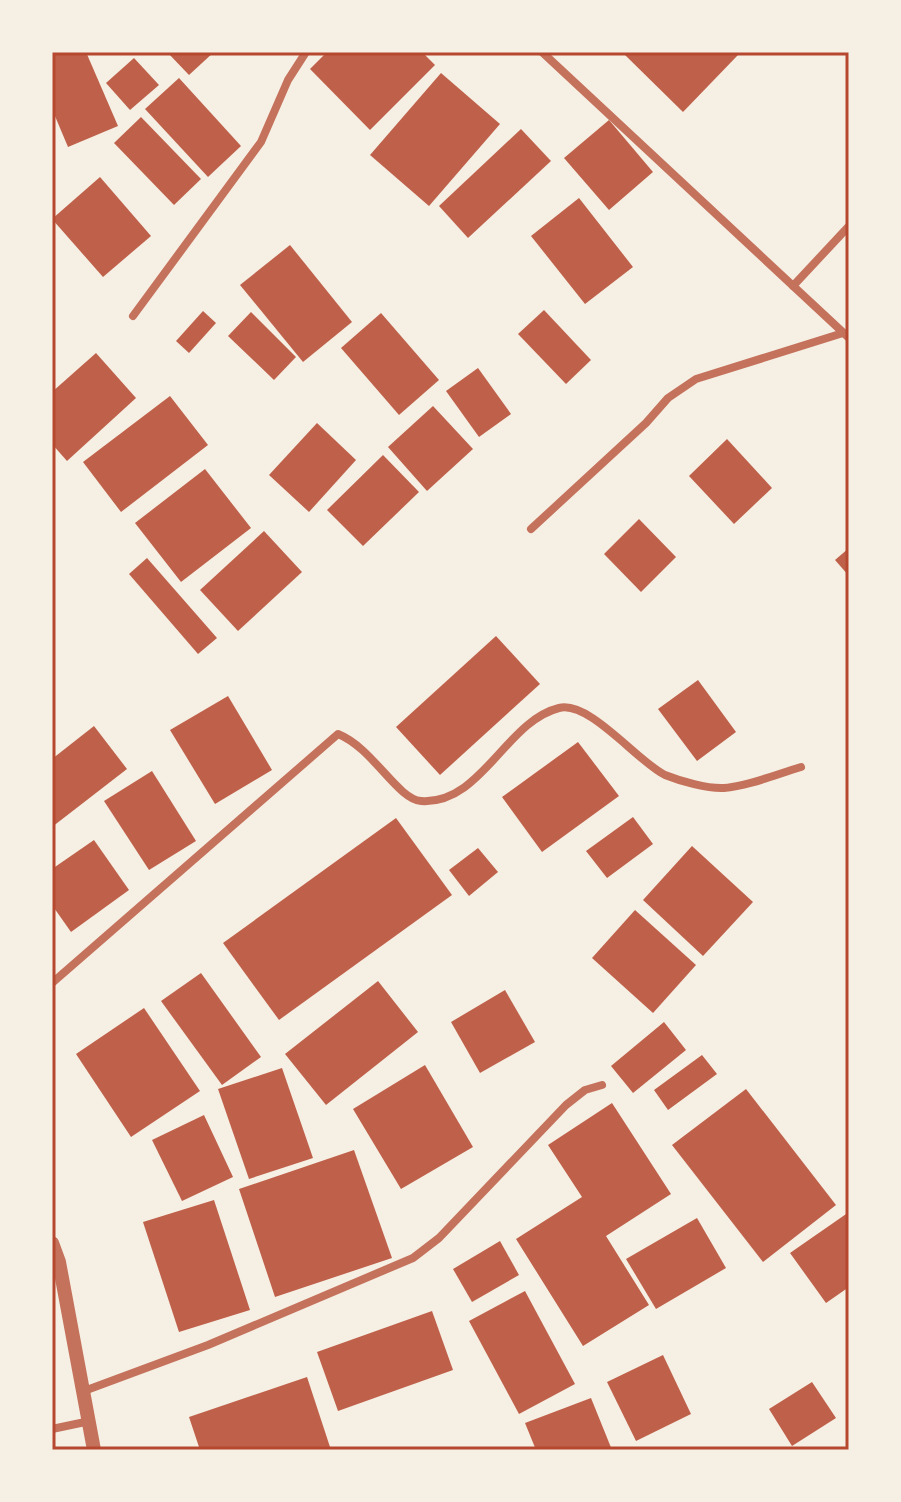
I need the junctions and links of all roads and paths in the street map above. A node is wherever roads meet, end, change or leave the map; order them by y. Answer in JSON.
{"nodes":[{"id":1,"x":306,"y":52,"type":"edge"},
{"id":2,"x":542,"y":52,"type":"edge"},
{"id":3,"x":849,"y":226,"type":"edge"},
{"id":4,"x":793,"y":286,"type":"junction"},
{"id":5,"x":133,"y":316,"type":"dead end"},
{"id":6,"x":846,"y":335,"type":"edge"},
{"id":7,"x":531,"y":529,"type":"dead end"},
{"id":8,"x":801,"y":767,"type":"dead end"},
{"id":9,"x":52,"y":983,"type":"edge"},
{"id":10,"x":602,"y":1085,"type":"dead end"},
{"id":11,"x":52,"y":1243,"type":"edge"},
{"id":12,"x":84,"y":1391,"type":"junction"},
{"id":13,"x":90,"y":1421,"type":"junction"},
{"id":14,"x":52,"y":1429,"type":"edge"},
{"id":15,"x":94,"y":1450,"type":"edge"}],
"edges":[{"from":1,"to":5,"type":"street"},
{"from":2,"to":4,"type":"street"},
{"from":3,"to":4,"type":"street"},
{"from":4,"to":6,"type":"street"},
{"from":6,"to":7,"type":"street"},
{"from":8,"to":9,"type":"street"},
{"from":10,"to":12,"type":"street"},
{"from":11,"to":12,"type":"street"},
{"from":12,"to":13,"type":"street"},
{"from":13,"to":14,"type":"street"},
{"from":13,"to":15,"type":"street"}]}
